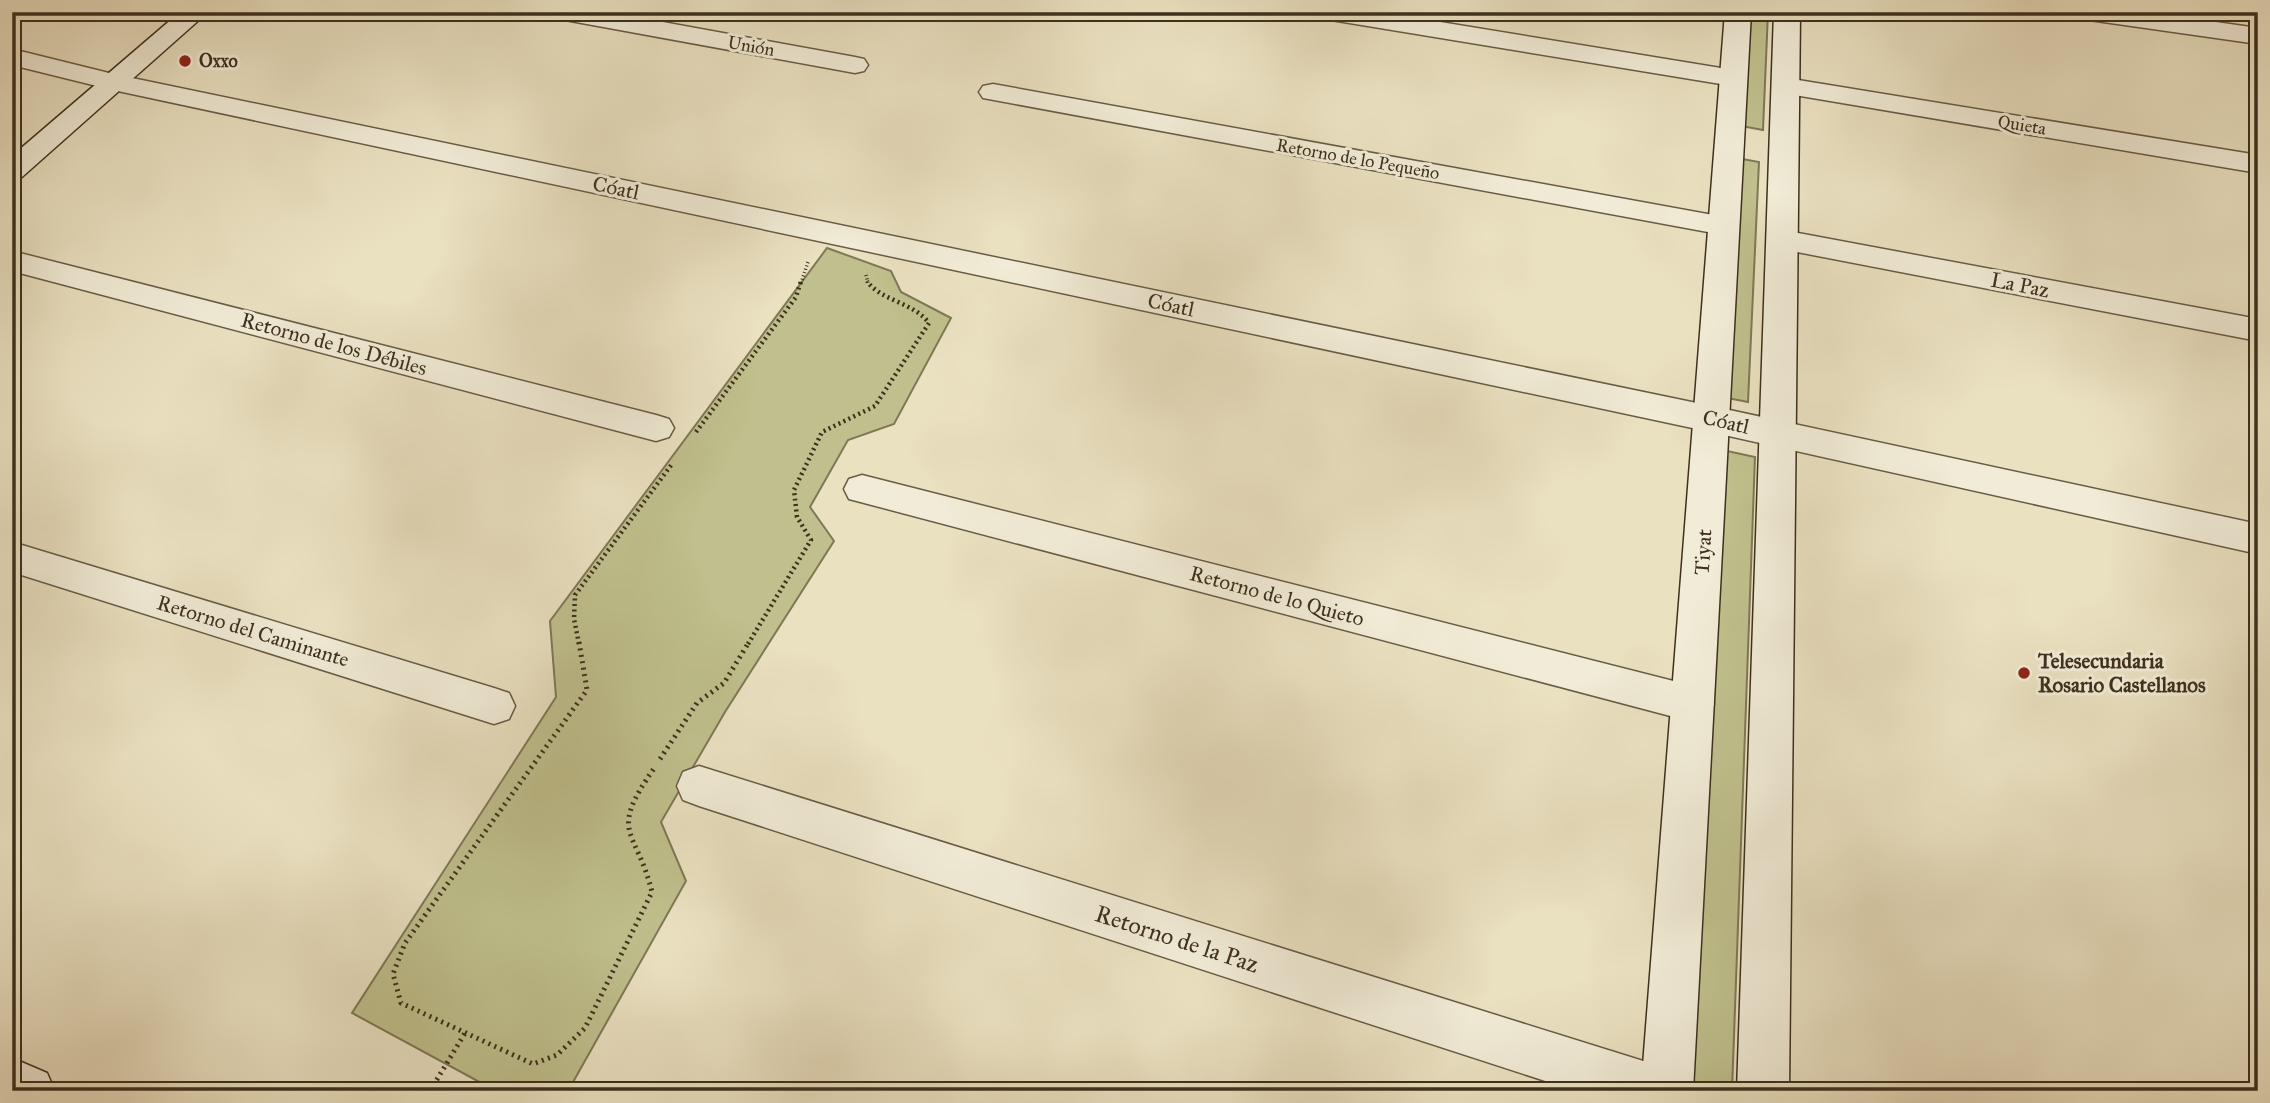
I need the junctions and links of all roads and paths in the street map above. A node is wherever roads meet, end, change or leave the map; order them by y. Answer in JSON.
{"nodes":[{"id":1,"x":160,"y":12,"type":"edge"},
{"id":2,"x":195,"y":12,"type":"edge"},
{"id":3,"x":565,"y":12,"type":"edge"},
{"id":4,"x":1331,"y":12,"type":"edge"},
{"id":5,"x":1738,"y":12,"type":"edge"},
{"id":6,"x":1787,"y":12,"type":"edge"},
{"id":7,"x":2089,"y":12,"type":"edge"},
{"id":8,"x":2258,"y":36,"type":"edge"},
{"id":9,"x":12,"y":57,"type":"edge"},
{"id":10,"x":855,"y":65,"type":"dead end"},
{"id":11,"x":1734,"y":78,"type":"junction"},
{"id":12,"x":87,"y":83,"type":"junction"},
{"id":13,"x":1786,"y":86,"type":"junction"},
{"id":14,"x":993,"y":92,"type":"dead end"},
{"id":15,"x":1729,"y":142,"type":"junction"},
{"id":16,"x":1784,"y":153,"type":"junction"},
{"id":17,"x":2258,"y":164,"type":"edge"},
{"id":18,"x":12,"y":171,"type":"edge"},
{"id":19,"x":1724,"y":226,"type":"junction"},
{"id":20,"x":825,"y":232,"type":"junction"},
{"id":21,"x":1782,"y":240,"type":"junction"},
{"id":22,"x":884,"y":244,"type":"junction"},
{"id":23,"x":12,"y":261,"type":"edge"},
{"id":24,"x":2258,"y":330,"type":"edge"},
{"id":25,"x":1711,"y":419,"type":"junction"},
{"id":26,"x":656,"y":428,"type":"dead end"},
{"id":27,"x":1778,"y":434,"type":"junction"},
{"id":28,"x":689,"y":441,"type":"dead end"},
{"id":29,"x":673,"y":463,"type":"dead end"},
{"id":30,"x":862,"y":489,"type":"dead end"},
{"id":31,"x":2258,"y":539,"type":"edge"},
{"id":32,"x":12,"y":556,"type":"edge"},
{"id":33,"x":1693,"y":704,"type":"junction"},
{"id":34,"x":494,"y":706,"type":"dead end"},
{"id":35,"x":699,"y":786,"type":"dead end"},
{"id":36,"x":465,"y":1033,"type":"junction"},
{"id":37,"x":12,"y":1084,"type":"edge"},
{"id":38,"x":29,"y":1091,"type":"edge"},
{"id":39,"x":430,"y":1091,"type":"edge"},
{"id":40,"x":1656,"y":1091,"type":"edge"},
{"id":41,"x":1667,"y":1091,"type":"edge"},
{"id":42,"x":1763,"y":1091,"type":"edge"}],
"edges":[{"from":1,"to":12,"type":"street"},
{"from":2,"to":12,"type":"street"},
{"from":3,"to":10,"type":"street","name":"Unión"},
{"from":4,"to":11,"type":"street"},
{"from":5,"to":11,"type":"street","name":"Tiyat"},
{"from":6,"to":13,"type":"street"},
{"from":7,"to":8,"type":"street"},
{"from":9,"to":12,"type":"street","name":"Cóatl"},
{"from":11,"to":15,"type":"street","name":"Tiyat"},
{"from":12,"to":18,"type":"street"},
{"from":12,"to":20,"type":"street","name":"Cóatl"},
{"from":13,"to":16,"type":"street"},
{"from":13,"to":17,"type":"street","name":"Quieta"},
{"from":14,"to":19,"type":"street","name":"Retorno de lo Pequeño"},
{"from":15,"to":16,"type":"street"},
{"from":15,"to":19,"type":"street","name":"Tiyat"},
{"from":16,"to":21,"type":"street"},
{"from":19,"to":25,"type":"street","name":"Tiyat"},
{"from":20,"to":22,"type":"street","name":"Cóatl"},
{"from":20,"to":28,"type":"path"},
{"from":21,"to":24,"type":"street","name":"La Paz"},
{"from":21,"to":27,"type":"street"},
{"from":22,"to":25,"type":"street","name":"Cóatl"},
{"from":22,"to":36,"type":"path"},
{"from":23,"to":26,"type":"street","name":"Retorno de los Débiles"},
{"from":25,"to":27,"type":"street","name":"Cóatl"},
{"from":25,"to":33,"type":"street","name":"Tiyat"},
{"from":27,"to":31,"type":"street","name":"Cóatl"},
{"from":27,"to":42,"type":"street"},
{"from":29,"to":36,"type":"path"},
{"from":30,"to":33,"type":"street","name":"Retorno de lo Quieto"},
{"from":32,"to":34,"type":"street","name":"Retorno del Caminante"},
{"from":33,"to":41,"type":"street","name":"Tiyat"},
{"from":35,"to":40,"type":"street","name":"Retorno de la Paz"},
{"from":36,"to":39,"type":"path"},
{"from":37,"to":38,"type":"street"}]}
